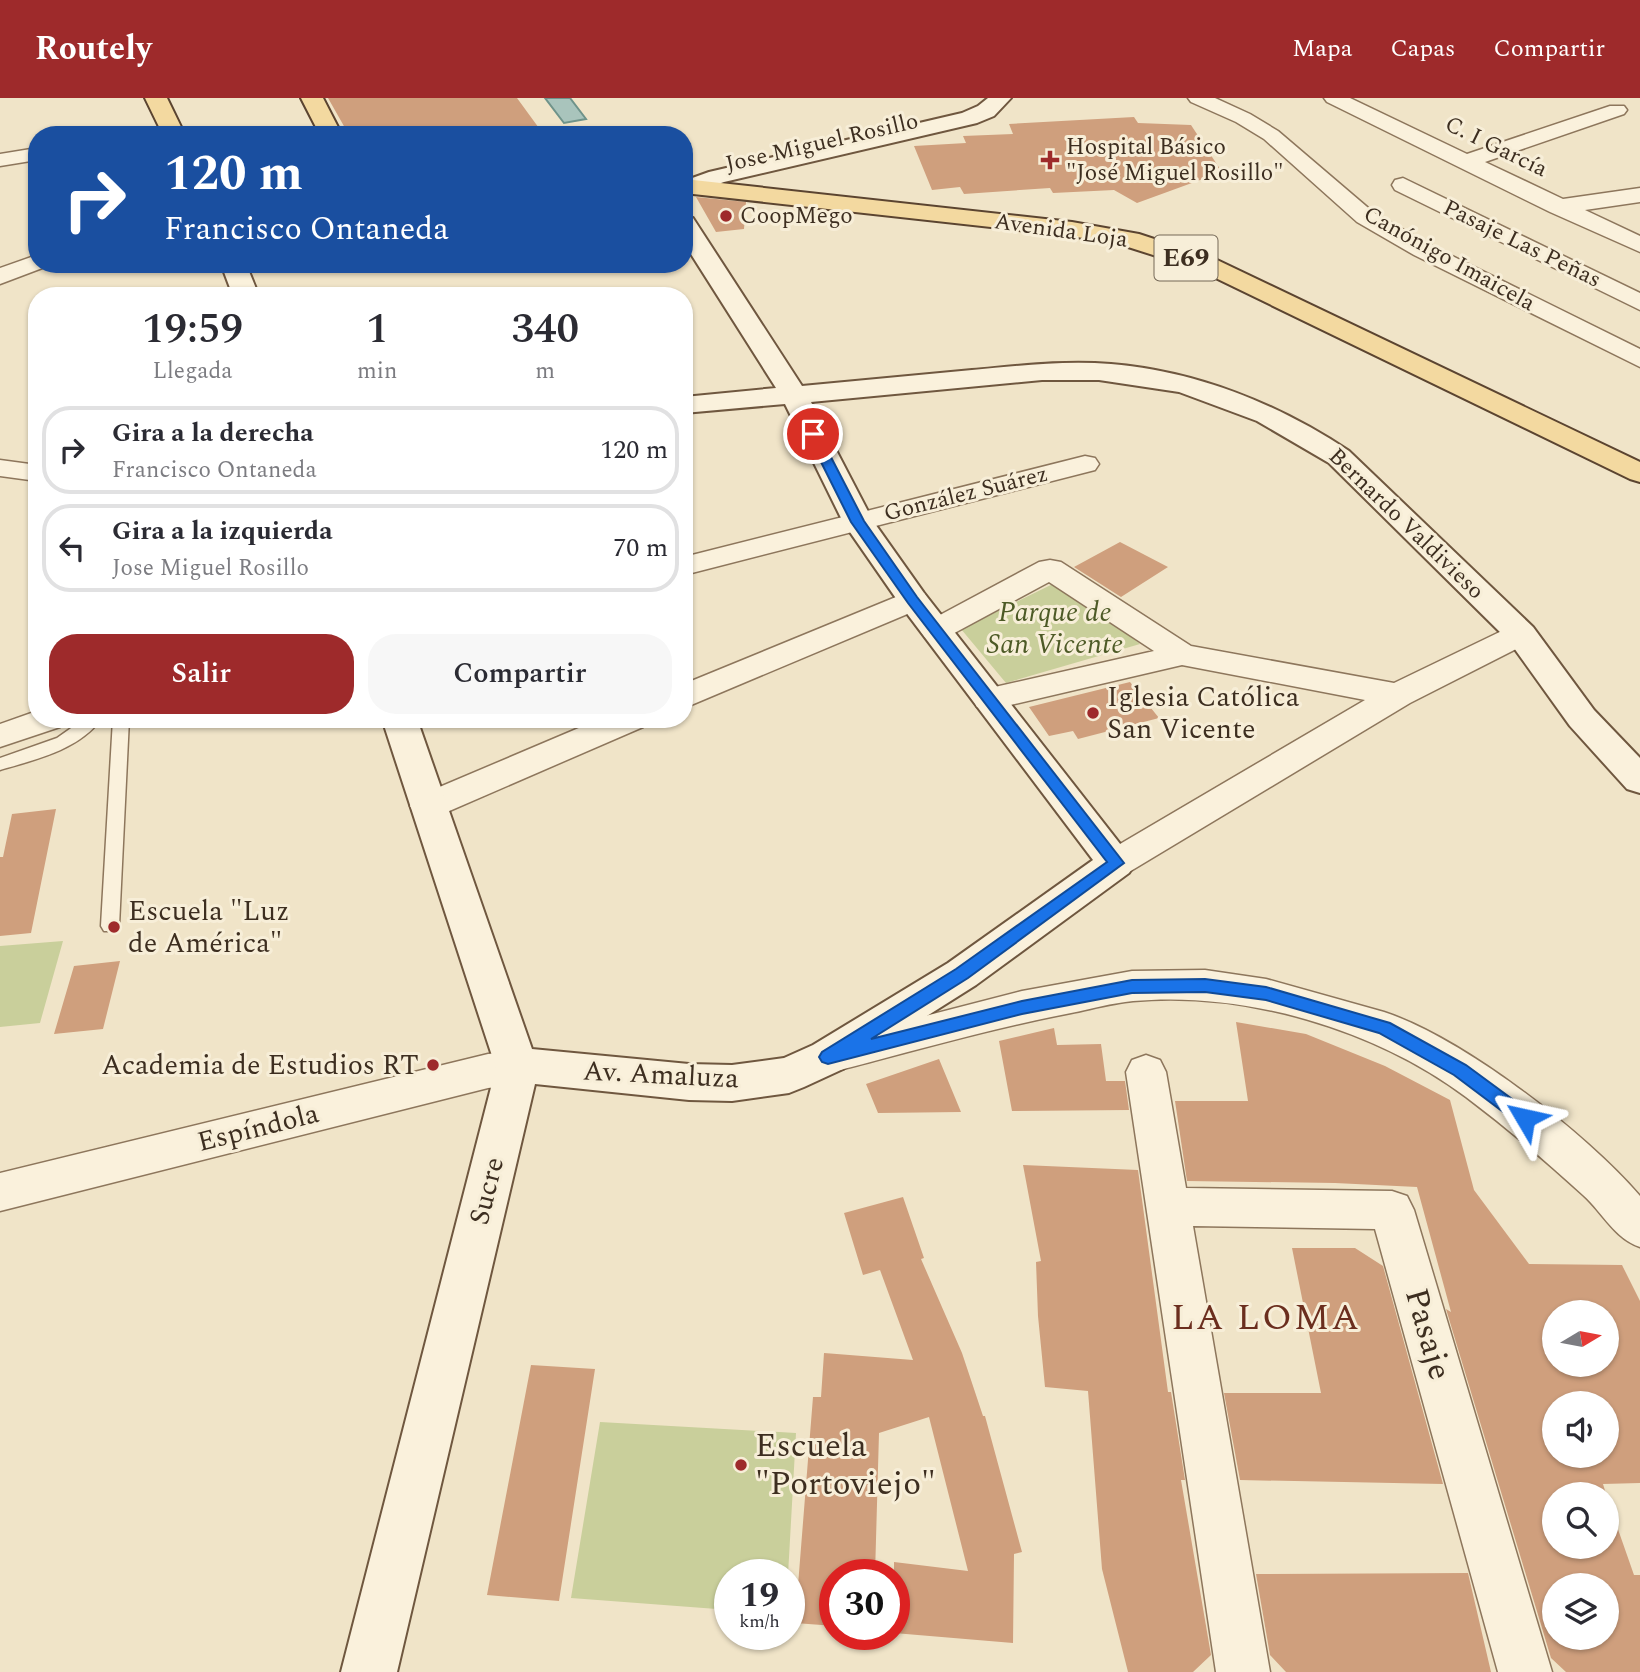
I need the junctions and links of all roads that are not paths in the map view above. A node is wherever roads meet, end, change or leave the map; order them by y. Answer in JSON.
{"nodes":[{"id":1,"x":156,"y":98,"type":"edge"},
{"id":2,"x":312,"y":98,"type":"edge"},
{"id":3,"x":999,"y":98,"type":"edge"},
{"id":4,"x":1198,"y":98,"type":"edge"},
{"id":5,"x":1335,"y":98,"type":"edge"},
{"id":6,"x":1594,"y":98,"type":"edge"},
{"id":7,"x":168,"y":126,"type":"edge"},
{"id":8,"x":326,"y":126,"type":"edge"},
{"id":9,"x":28,"y":155,"type":"edge"},
{"id":10,"x":0,"y":160,"type":"edge"},
{"id":11,"x":1467,"y":161,"type":"junction"},
{"id":12,"x":693,"y":181,"type":"edge"},
{"id":13,"x":693,"y":183,"type":"edge"},
{"id":14,"x":1403,"y":185,"type":"dead end"},
{"id":15,"x":1640,"y":195,"type":"edge"},
{"id":16,"x":1558,"y":207,"type":"junction"},
{"id":17,"x":693,"y":237,"type":"edge"},
{"id":18,"x":1640,"y":245,"type":"edge"},
{"id":19,"x":28,"y":266,"type":"edge"},
{"id":20,"x":0,"y":277,"type":"edge"},
{"id":21,"x":1640,"y":303,"type":"edge"},
{"id":22,"x":1640,"y":359,"type":"edge"},
{"id":23,"x":794,"y":395,"type":"junction"},
{"id":24,"x":693,"y":404,"type":"edge"},
{"id":25,"x":1085,"y":464,"type":"dead end"},
{"id":26,"x":0,"y":468,"type":"edge"},
{"id":27,"x":28,"y":472,"type":"edge"},
{"id":28,"x":1640,"y":473,"type":"edge"},
{"id":29,"x":858,"y":522,"type":"junction"},
{"id":30,"x":693,"y":564,"type":"edge"},
{"id":31,"x":912,"y":600,"type":"junction"},
{"id":32,"x":936,"y":630,"type":"junction"},
{"id":33,"x":1521,"y":634,"type":"junction"},
{"id":34,"x":1182,"y":655,"type":"junction"},
{"id":35,"x":693,"y":693,"type":"edge"},
{"id":36,"x":1398,"y":695,"type":"junction"},
{"id":37,"x":989,"y":699,"type":"junction"},
{"id":38,"x":28,"y":715,"type":"edge"},
{"id":39,"x":0,"y":718,"type":"edge"},
{"id":40,"x":28,"y":726,"type":"edge"},
{"id":41,"x":85,"y":728,"type":"edge"},
{"id":42,"x":121,"y":728,"type":"edge"},
{"id":43,"x":402,"y":728,"type":"edge"},
{"id":44,"x":610,"y":728,"type":"edge"},
{"id":45,"x":0,"y":736,"type":"edge"},
{"id":46,"x":0,"y":764,"type":"edge"},
{"id":47,"x":1640,"y":780,"type":"edge"},
{"id":48,"x":428,"y":806,"type":"junction"},
{"id":49,"x":1116,"y":863,"type":"junction"},
{"id":50,"x":110,"y":926,"type":"dead end"},
{"id":51,"x":828,"y":1057,"type":"junction"},
{"id":52,"x":517,"y":1068,"type":"junction"},
{"id":53,"x":1146,"y":1072,"type":"dead end"},
{"id":54,"x":0,"y":1192,"type":"edge"},
{"id":55,"x":1168,"y":1208,"type":"junction"},
{"id":56,"x":1640,"y":1228,"type":"edge"},
{"id":57,"x":369,"y":1672,"type":"edge"},
{"id":58,"x":1243,"y":1672,"type":"edge"},
{"id":59,"x":1525,"y":1672,"type":"edge"}],
"edges":[{"from":1,"to":7,"type":"main road"},
{"from":2,"to":8,"type":"main road"},
{"from":3,"to":12,"type":"main road"},
{"from":4,"to":22,"type":"street","name":"Canónigo Imaicela"},
{"from":5,"to":11,"type":"street","name":"C. I García"},
{"from":6,"to":11,"type":"street"},
{"from":9,"to":10,"type":"street"},
{"from":11,"to":16,"type":"street","name":"C. I García"},
{"from":13,"to":28,"type":"main road","name":"Avenida Loja","number":"E69"},
{"from":14,"to":21,"type":"street","name":"Pasaje Las Peñas"},
{"from":15,"to":16,"type":"street"},
{"from":16,"to":18,"type":"street","name":"Pasaje Las Peñas"},
{"from":17,"to":23,"type":"main road"},
{"from":19,"to":20,"type":"street"},
{"from":23,"to":24,"type":"main road","name":"Bernardo Valdivieso"},
{"from":23,"to":29,"type":"main road"},
{"from":23,"to":33,"type":"main road","name":"Bernardo Valdivieso"},
{"from":25,"to":29,"type":"street","name":"González Suárez"},
{"from":26,"to":27,"type":"street"},
{"from":29,"to":30,"type":"street","name":"González Suárez"},
{"from":29,"to":31,"type":"main road"},
{"from":31,"to":32,"type":"main road"},
{"from":31,"to":35,"type":"street"},
{"from":32,"to":34,"type":"street"},
{"from":32,"to":37,"type":"main road"},
{"from":33,"to":36,"type":"street"},
{"from":33,"to":47,"type":"main road","name":"Bernardo Valdivieso"},
{"from":34,"to":36,"type":"street"},
{"from":34,"to":37,"type":"street"},
{"from":36,"to":49,"type":"street"},
{"from":37,"to":49,"type":"main road"},
{"from":38,"to":39,"type":"street"},
{"from":40,"to":45,"type":"street"},
{"from":41,"to":46,"type":"lane"},
{"from":42,"to":50,"type":"lane"},
{"from":43,"to":48,"type":"main road"},
{"from":44,"to":48,"type":"street"},
{"from":48,"to":52,"type":"main road"},
{"from":49,"to":51,"type":"main road"},
{"from":51,"to":52,"type":"main road","name":"Av. Amaluza"},
{"from":51,"to":56,"type":"street","name":"Av. Amaluza"},
{"from":52,"to":54,"type":"street","name":"Espíndola"},
{"from":52,"to":57,"type":"main road","name":"Sucre"},
{"from":53,"to":55,"type":"street"},
{"from":55,"to":58,"type":"street"},
{"from":55,"to":59,"type":"street","name":"Pasaje"}]}
